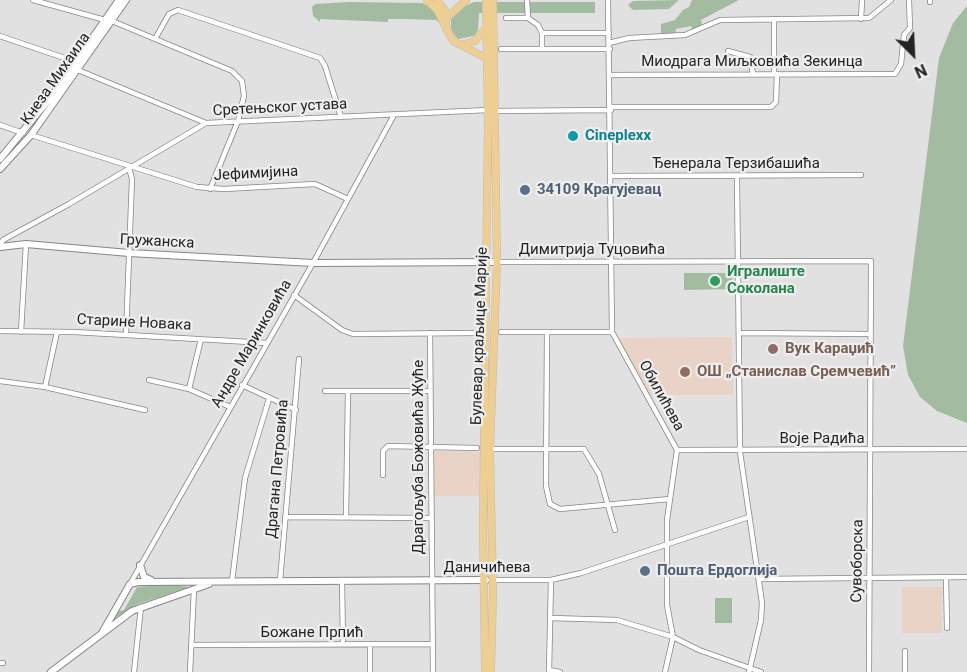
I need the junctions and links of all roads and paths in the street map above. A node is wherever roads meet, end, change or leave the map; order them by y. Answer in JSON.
{"nodes":[{"id":1,"x":33,"y":0,"type":"edge"},
{"id":2,"x":119,"y":0,"type":"edge"},
{"id":3,"x":126,"y":0,"type":"edge"},
{"id":4,"x":427,"y":0,"type":"edge"},
{"id":5,"x":466,"y":0,"type":"edge"},
{"id":6,"x":486,"y":0,"type":"edge"},
{"id":7,"x":493,"y":0,"type":"edge"},
{"id":8,"x":527,"y":0,"type":"edge"},
{"id":9,"x":608,"y":0,"type":"edge"},
{"id":10,"x":862,"y":0,"type":"edge"},
{"id":11,"x":891,"y":0,"type":"edge"},
{"id":12,"x":909,"y":0,"type":"edge"},
{"id":13,"x":442,"y":2,"type":"edge"},
{"id":14,"x":489,"y":16,"type":"junction"},
{"id":15,"x":444,"y":18,"type":"junction"},
{"id":16,"x":506,"y":18,"type":"dead end"},
{"id":17,"x":528,"y":18,"type":"junction"},
{"id":18,"x":861,"y":19,"type":"junction"},
{"id":19,"x":108,"y":21,"type":"junction"},
{"id":20,"x":774,"y":21,"type":"junction"},
{"id":21,"x":486,"y":28,"type":"junction"},
{"id":22,"x":542,"y":33,"type":"junction"},
{"id":23,"x":609,"y":33,"type":"junction"},
{"id":24,"x":0,"y":36,"type":"edge"},
{"id":25,"x":155,"y":39,"type":"junction"},
{"id":26,"x":609,"y":43,"type":"junction"},
{"id":27,"x":458,"y":45,"type":"junction"},
{"id":28,"x":501,"y":49,"type":"dead end"},
{"id":29,"x":542,"y":49,"type":"junction"},
{"id":30,"x":610,"y":49,"type":"junction"},
{"id":31,"x":728,"y":51,"type":"dead end"},
{"id":32,"x":486,"y":58,"type":"junction"},
{"id":33,"x":76,"y":62,"type":"junction"},
{"id":34,"x":78,"y":70,"type":"junction"},
{"id":35,"x":753,"y":74,"type":"junction"},
{"id":36,"x":775,"y":74,"type":"junction"},
{"id":37,"x":610,"y":75,"type":"junction"},
{"id":38,"x":611,"y":108,"type":"junction"},
{"id":39,"x":491,"y":111,"type":"junction"},
{"id":40,"x":394,"y":115,"type":"junction"},
{"id":41,"x":341,"y":117,"type":"junction"},
{"id":42,"x":238,"y":121,"type":"junction"},
{"id":43,"x":206,"y":123,"type":"junction"},
{"id":44,"x":0,"y":124,"type":"edge"},
{"id":45,"x":24,"y":133,"type":"junction"},
{"id":46,"x":32,"y":135,"type":"junction"},
{"id":47,"x":0,"y":159,"type":"edge"},
{"id":48,"x":129,"y":168,"type":"junction"},
{"id":49,"x":0,"y":169,"type":"edge"},
{"id":50,"x":861,"y":175,"type":"dead end"},
{"id":51,"x":612,"y":176,"type":"junction"},
{"id":52,"x":737,"y":177,"type":"junction"},
{"id":53,"x":210,"y":189,"type":"junction"},
{"id":54,"x":348,"y":199,"type":"junction"},
{"id":55,"x":26,"y":244,"type":"junction"},
{"id":56,"x":0,"y":246,"type":"edge"},
{"id":57,"x":129,"y":253,"type":"junction"},
{"id":58,"x":872,"y":261,"type":"joint"},
{"id":59,"x":497,"y":262,"type":"junction"},
{"id":60,"x":738,"y":262,"type":"junction"},
{"id":61,"x":488,"y":263,"type":"junction"},
{"id":62,"x":612,"y":263,"type":"junction"},
{"id":63,"x":313,"y":264,"type":"junction"},
{"id":64,"x":294,"y":295,"type":"junction"},
{"id":65,"x":0,"y":332,"type":"edge"},
{"id":66,"x":21,"y":332,"type":"junction"},
{"id":67,"x":57,"y":332,"type":"junction"},
{"id":68,"x":501,"y":332,"type":"dead end"},
{"id":69,"x":547,"y":332,"type":"junction"},
{"id":70,"x":612,"y":332,"type":"junction"},
{"id":71,"x":430,"y":333,"type":"junction"},
{"id":72,"x":475,"y":333,"type":"dead end"},
{"id":73,"x":739,"y":333,"type":"junction"},
{"id":74,"x":126,"y":334,"type":"junction"},
{"id":75,"x":870,"y":334,"type":"junction"},
{"id":76,"x":201,"y":339,"type":"junction"},
{"id":77,"x":267,"y":343,"type":"junction"},
{"id":78,"x":299,"y":359,"type":"dead end"},
{"id":79,"x":149,"y":380,"type":"dead end"},
{"id":80,"x":0,"y":381,"type":"edge"},
{"id":81,"x":242,"y":385,"type":"junction"},
{"id":82,"x":45,"y":387,"type":"junction"},
{"id":83,"x":189,"y":388,"type":"junction"},
{"id":84,"x":325,"y":391,"type":"dead end"},
{"id":85,"x":348,"y":391,"type":"junction"},
{"id":86,"x":430,"y":391,"type":"junction"},
{"id":87,"x":269,"y":399,"type":"junction"},
{"id":88,"x":230,"y":407,"type":"junction"},
{"id":89,"x":145,"y":410,"type":"dead end"},
{"id":90,"x":296,"y":410,"type":"junction"},
{"id":91,"x":432,"y":447,"type":"junction"},
{"id":92,"x":547,"y":447,"type":"junction"},
{"id":93,"x":477,"y":448,"type":"dead end"},
{"id":94,"x":490,"y":449,"type":"junction"},
{"id":95,"x":677,"y":450,"type":"junction"},
{"id":96,"x":967,"y":450,"type":"edge"},
{"id":97,"x":869,"y":451,"type":"junction"},
{"id":98,"x":740,"y":452,"type":"junction"},
{"id":99,"x":383,"y":475,"type":"dead end"},
{"id":100,"x":670,"y":499,"type":"junction"},
{"id":101,"x":609,"y":504,"type":"junction"},
{"id":102,"x":285,"y":517,"type":"junction"},
{"id":103,"x":346,"y":517,"type":"junction"},
{"id":104,"x":749,"y":517,"type":"junction"},
{"id":105,"x":431,"y":518,"type":"junction"},
{"id":106,"x":615,"y":530,"type":"dead end"},
{"id":107,"x":666,"y":545,"type":"junction"},
{"id":108,"x":140,"y":565,"type":"junction"},
{"id":109,"x":870,"y":577,"type":"junction"},
{"id":110,"x":967,"y":577,"type":"edge"},
{"id":111,"x":946,"y":578,"type":"junction"},
{"id":112,"x":759,"y":579,"type":"junction"},
{"id":113,"x":342,"y":580,"type":"junction"},
{"id":114,"x":431,"y":580,"type":"junction"},
{"id":115,"x":489,"y":580,"type":"junction"},
{"id":116,"x":551,"y":580,"type":"junction"},
{"id":117,"x":152,"y":581,"type":"junction"},
{"id":118,"x":232,"y":581,"type":"junction"},
{"id":119,"x":280,"y":581,"type":"junction"},
{"id":120,"x":130,"y":584,"type":"junction"},
{"id":121,"x":195,"y":586,"type":"junction"},
{"id":122,"x":141,"y":607,"type":"junction"},
{"id":123,"x":111,"y":616,"type":"junction"},
{"id":124,"x":550,"y":618,"type":"junction"},
{"id":125,"x":121,"y":619,"type":"junction"},
{"id":126,"x":947,"y":628,"type":"dead end"},
{"id":127,"x":102,"y":633,"type":"junction"},
{"id":128,"x":673,"y":637,"type":"junction"},
{"id":129,"x":343,"y":644,"type":"junction"},
{"id":130,"x":433,"y":644,"type":"junction"},
{"id":131,"x":192,"y":645,"type":"junction"},
{"id":132,"x":370,"y":645,"type":"junction"},
{"id":133,"x":905,"y":651,"type":"dead end"},
{"id":134,"x":749,"y":670,"type":"edge"},
{"id":135,"x":549,"y":671,"type":"edge"},
{"id":136,"x":51,"y":672,"type":"edge"},
{"id":137,"x":134,"y":672,"type":"edge"},
{"id":138,"x":190,"y":672,"type":"edge"},
{"id":139,"x":370,"y":672,"type":"edge"},
{"id":140,"x":433,"y":672,"type":"edge"},
{"id":141,"x":485,"y":672,"type":"edge"},
{"id":142,"x":491,"y":672,"type":"edge"},
{"id":143,"x":560,"y":672,"type":"edge"},
{"id":144,"x":665,"y":672,"type":"edge"},
{"id":145,"x":761,"y":672,"type":"edge"},
{"id":146,"x":869,"y":672,"type":"edge"},
{"id":147,"x":905,"y":672,"type":"edge"}],
"edges":[{"from":1,"to":19,"type":"street"},
{"from":2,"to":19,"type":"street","name":"Кнеза Михаила"},
{"from":3,"to":19,"type":"street","name":"Кнеза Михаила"},
{"from":4,"to":15,"type":"main road"},
{"from":5,"to":15,"type":"main road"},
{"from":6,"to":14,"type":"main road","name":"Булевар краљице Марије"},
{"from":7,"to":14,"type":"main road","name":"Булевар краљице Марије"},
{"from":8,"to":17,"type":"street"},
{"from":9,"to":23,"type":"street"},
{"from":10,"to":18,"type":"street"},
{"from":11,"to":18,"type":"street"},
{"from":12,"to":36,"type":"street","name":"Миодрага Миљковића Зекинца"},
{"from":13,"to":15,"type":"main road"},
{"from":14,"to":21,"type":"main road","name":"Булевар краљице Марије"},
{"from":14,"to":39,"type":"main road","name":"Булевар краљице Марије"},
{"from":15,"to":27,"type":"main road"},
{"from":16,"to":17,"type":"street"},
{"from":17,"to":22,"type":"street"},
{"from":18,"to":20,"type":"street"},
{"from":19,"to":25,"type":"street"},
{"from":19,"to":33,"type":"street","name":"Кнеза Михаила"},
{"from":19,"to":34,"type":"street","name":"Кнеза Михаила"},
{"from":20,"to":26,"type":"street"},
{"from":20,"to":36,"type":"street"},
{"from":21,"to":27,"type":"main road"},
{"from":21,"to":32,"type":"main road","name":"Булевар краљице Марије"},
{"from":22,"to":23,"type":"street"},
{"from":22,"to":29,"type":"street"},
{"from":23,"to":26,"type":"street"},
{"from":24,"to":33,"type":"street"},
{"from":25,"to":41,"type":"street"},
{"from":25,"to":42,"type":"street"},
{"from":26,"to":30,"type":"street"},
{"from":27,"to":32,"type":"main road"},
{"from":28,"to":29,"type":"street"},
{"from":29,"to":30,"type":"street"},
{"from":30,"to":37,"type":"street"},
{"from":31,"to":35,"type":"street"},
{"from":32,"to":39,"type":"main road","name":"Булевар краљице Марије"},
{"from":33,"to":45,"type":"street","name":"Кнеза Михаила"},
{"from":34,"to":43,"type":"street"},
{"from":34,"to":46,"type":"street","name":"Кнеза Михаила"},
{"from":35,"to":36,"type":"street","name":"Миодрага Миљковића Зекинца"},
{"from":35,"to":37,"type":"street","name":"Миодрага Миљковића Зекинца"},
{"from":36,"to":38,"type":"street","name":"Сретењског устава"},
{"from":37,"to":38,"type":"street"},
{"from":38,"to":39,"type":"street","name":"Сретењског устава"},
{"from":38,"to":51,"type":"street"},
{"from":39,"to":40,"type":"street","name":"Сретењског устава"},
{"from":39,"to":59,"type":"main road","name":"Булевар краљице Марије"},
{"from":39,"to":61,"type":"main road","name":"Булевар краљице Марије"},
{"from":40,"to":41,"type":"street","name":"Сретењског устава"},
{"from":40,"to":54,"type":"street","name":"Андре Маринковића"},
{"from":41,"to":42,"type":"street","name":"Сретењског устава"},
{"from":42,"to":43,"type":"street","name":"Сретењског устава"},
{"from":42,"to":53,"type":"street"},
{"from":43,"to":48,"type":"street","name":"Сретењског устава"},
{"from":44,"to":45,"type":"street"},
{"from":45,"to":47,"type":"street","name":"Кнеза Михаила"},
{"from":46,"to":48,"type":"street","name":"Јефимијина"},
{"from":46,"to":49,"type":"street","name":"Кнеза Михаила"},
{"from":48,"to":53,"type":"street","name":"Јефимијина"},
{"from":48,"to":56,"type":"street","name":"Сретењског устава"},
{"from":48,"to":57,"type":"street"},
{"from":50,"to":52,"type":"street","name":"Ђенерала Терзибашића"},
{"from":51,"to":52,"type":"street","name":"Ђенерала Терзибашића"},
{"from":51,"to":62,"type":"street"},
{"from":52,"to":60,"type":"street"},
{"from":53,"to":54,"type":"street","name":"Јефимијина"},
{"from":54,"to":63,"type":"street","name":"Андре Маринковића"},
{"from":55,"to":56,"type":"street","name":"Гружанска"},
{"from":55,"to":57,"type":"street","name":"Гружанска"},
{"from":55,"to":66,"type":"street"},
{"from":57,"to":63,"type":"street","name":"Гружанска"},
{"from":57,"to":74,"type":"street"},
{"from":58,"to":60,"type":"street","name":"Димитрија Туцовића"},
{"from":58,"to":75,"type":"street","name":"Сувоборска"},
{"from":59,"to":61,"type":"street","name":"Димитрија Туцовића"},
{"from":59,"to":62,"type":"street","name":"Димитрија Туцовића"},
{"from":59,"to":94,"type":"main road","name":"Булевар краљице Марије"},
{"from":60,"to":62,"type":"street","name":"Димитрија Туцовића"},
{"from":60,"to":73,"type":"street"},
{"from":61,"to":63,"type":"street","name":"Димитрија Туцовића"},
{"from":61,"to":115,"type":"main road","name":"Булевар краљице Марије"},
{"from":62,"to":70,"type":"street"},
{"from":63,"to":64,"type":"street","name":"Андре Маринковића"},
{"from":64,"to":71,"type":"street"},
{"from":64,"to":77,"type":"street","name":"Андре Маринковића"},
{"from":65,"to":66,"type":"street","name":"Старине Новака"},
{"from":66,"to":67,"type":"street","name":"Старине Новака"},
{"from":67,"to":74,"type":"street","name":"Старине Новака"},
{"from":67,"to":82,"type":"street"},
{"from":68,"to":69,"type":"street"},
{"from":69,"to":70,"type":"street"},
{"from":69,"to":92,"type":"street"},
{"from":70,"to":95,"type":"street","name":"Обилићева"},
{"from":71,"to":72,"type":"street"},
{"from":71,"to":86,"type":"street","name":"Драгољуба Божовића Жуће"},
{"from":73,"to":75,"type":"street"},
{"from":73,"to":98,"type":"street"},
{"from":74,"to":76,"type":"street","name":"Старине Новака"},
{"from":75,"to":97,"type":"street","name":"Сувоборска"},
{"from":76,"to":77,"type":"street","name":"Старине Новака"},
{"from":76,"to":83,"type":"street"},
{"from":77,"to":81,"type":"street","name":"Андре Маринковића"},
{"from":78,"to":90,"type":"street","name":"Драгана Петровића"},
{"from":79,"to":83,"type":"street"},
{"from":80,"to":82,"type":"street"},
{"from":81,"to":87,"type":"street"},
{"from":81,"to":88,"type":"street","name":"Андре Маринковића"},
{"from":82,"to":89,"type":"street"},
{"from":83,"to":88,"type":"street"},
{"from":84,"to":85,"type":"street"},
{"from":85,"to":86,"type":"street"},
{"from":85,"to":103,"type":"street"},
{"from":86,"to":91,"type":"street","name":"Драгољуба Божовића Жуће"},
{"from":87,"to":90,"type":"street"},
{"from":87,"to":118,"type":"street"},
{"from":88,"to":108,"type":"street","name":"Андре Маринковића"},
{"from":90,"to":102,"type":"street","name":"Драгана Петровића"},
{"from":91,"to":93,"type":"street"},
{"from":91,"to":99,"type":"street"},
{"from":91,"to":105,"type":"street","name":"Драгољуба Божовића Жуће"},
{"from":92,"to":94,"type":"street"},
{"from":92,"to":101,"type":"street"},
{"from":92,"to":101,"type":"street"},
{"from":94,"to":115,"type":"main road","name":"Булевар краљице Марије"},
{"from":95,"to":98,"type":"street","name":"Воје Радића"},
{"from":95,"to":100,"type":"street","name":"Обилићева"},
{"from":96,"to":97,"type":"street","name":"Воје Радића"},
{"from":97,"to":98,"type":"street","name":"Воје Радића"},
{"from":97,"to":109,"type":"street","name":"Сувоборска"},
{"from":98,"to":104,"type":"street"},
{"from":100,"to":101,"type":"street"},
{"from":100,"to":107,"type":"street","name":"Обилићева"},
{"from":101,"to":106,"type":"street"},
{"from":102,"to":103,"type":"street"},
{"from":102,"to":119,"type":"street","name":"Драгана Петровића"},
{"from":103,"to":105,"type":"street"},
{"from":104,"to":107,"type":"street","name":"Даничићева"},
{"from":104,"to":112,"type":"street"},
{"from":105,"to":114,"type":"street","name":"Драгољуба Божовића Жуће"},
{"from":107,"to":116,"type":"street","name":"Даничићева"},
{"from":107,"to":128,"type":"street","name":"Обилићева"},
{"from":108,"to":117,"type":"street"},
{"from":108,"to":120,"type":"street","name":"Андре Маринковића"},
{"from":109,"to":111,"type":"street"},
{"from":109,"to":112,"type":"street"},
{"from":109,"to":146,"type":"street","name":"Сувоборска"},
{"from":110,"to":111,"type":"street"},
{"from":111,"to":126,"type":"street"},
{"from":112,"to":134,"type":"street"},
{"from":113,"to":114,"type":"street","name":"Даничићева"},
{"from":113,"to":119,"type":"street","name":"Даничићева"},
{"from":113,"to":129,"type":"street"},
{"from":114,"to":115,"type":"street","name":"Даничићева"},
{"from":114,"to":130,"type":"street","name":"Драгољуба Божовића Жуће"},
{"from":115,"to":116,"type":"street","name":"Даничићева"},
{"from":115,"to":141,"type":"main road","name":"Булевар краљице Марије"},
{"from":115,"to":142,"type":"main road","name":"Булевар краљице Марије"},
{"from":116,"to":124,"type":"street"},
{"from":117,"to":120,"type":"street","name":"Даничићева"},
{"from":117,"to":121,"type":"street","name":"Даничићева"},
{"from":118,"to":119,"type":"street","name":"Даничићева"},
{"from":118,"to":121,"type":"street","name":"Даничићева"},
{"from":120,"to":123,"type":"street","name":"Даничићева"},
{"from":121,"to":122,"type":"street","name":"Даничићева"},
{"from":121,"to":131,"type":"street"},
{"from":122,"to":125,"type":"street","name":"Даничићева"},
{"from":122,"to":137,"type":"street"},
{"from":123,"to":125,"type":"street"},
{"from":123,"to":127,"type":"street","name":"Даничићева"},
{"from":124,"to":128,"type":"street"},
{"from":124,"to":135,"type":"street"},
{"from":125,"to":127,"type":"street","name":"Даничићева"},
{"from":127,"to":136,"type":"street","name":"Даничићева"},
{"from":128,"to":134,"type":"street"},
{"from":128,"to":144,"type":"street"},
{"from":129,"to":131,"type":"street","name":"Божане Прпић"},
{"from":129,"to":132,"type":"street","name":"Божане Прпић"},
{"from":130,"to":132,"type":"street","name":"Божане Прпић"},
{"from":130,"to":140,"type":"street","name":"Драгољуба Божовића Жуће"},
{"from":131,"to":138,"type":"street"},
{"from":132,"to":139,"type":"street"},
{"from":133,"to":147,"type":"street"},
{"from":134,"to":145,"type":"street"},
{"from":135,"to":143,"type":"street"}]}
